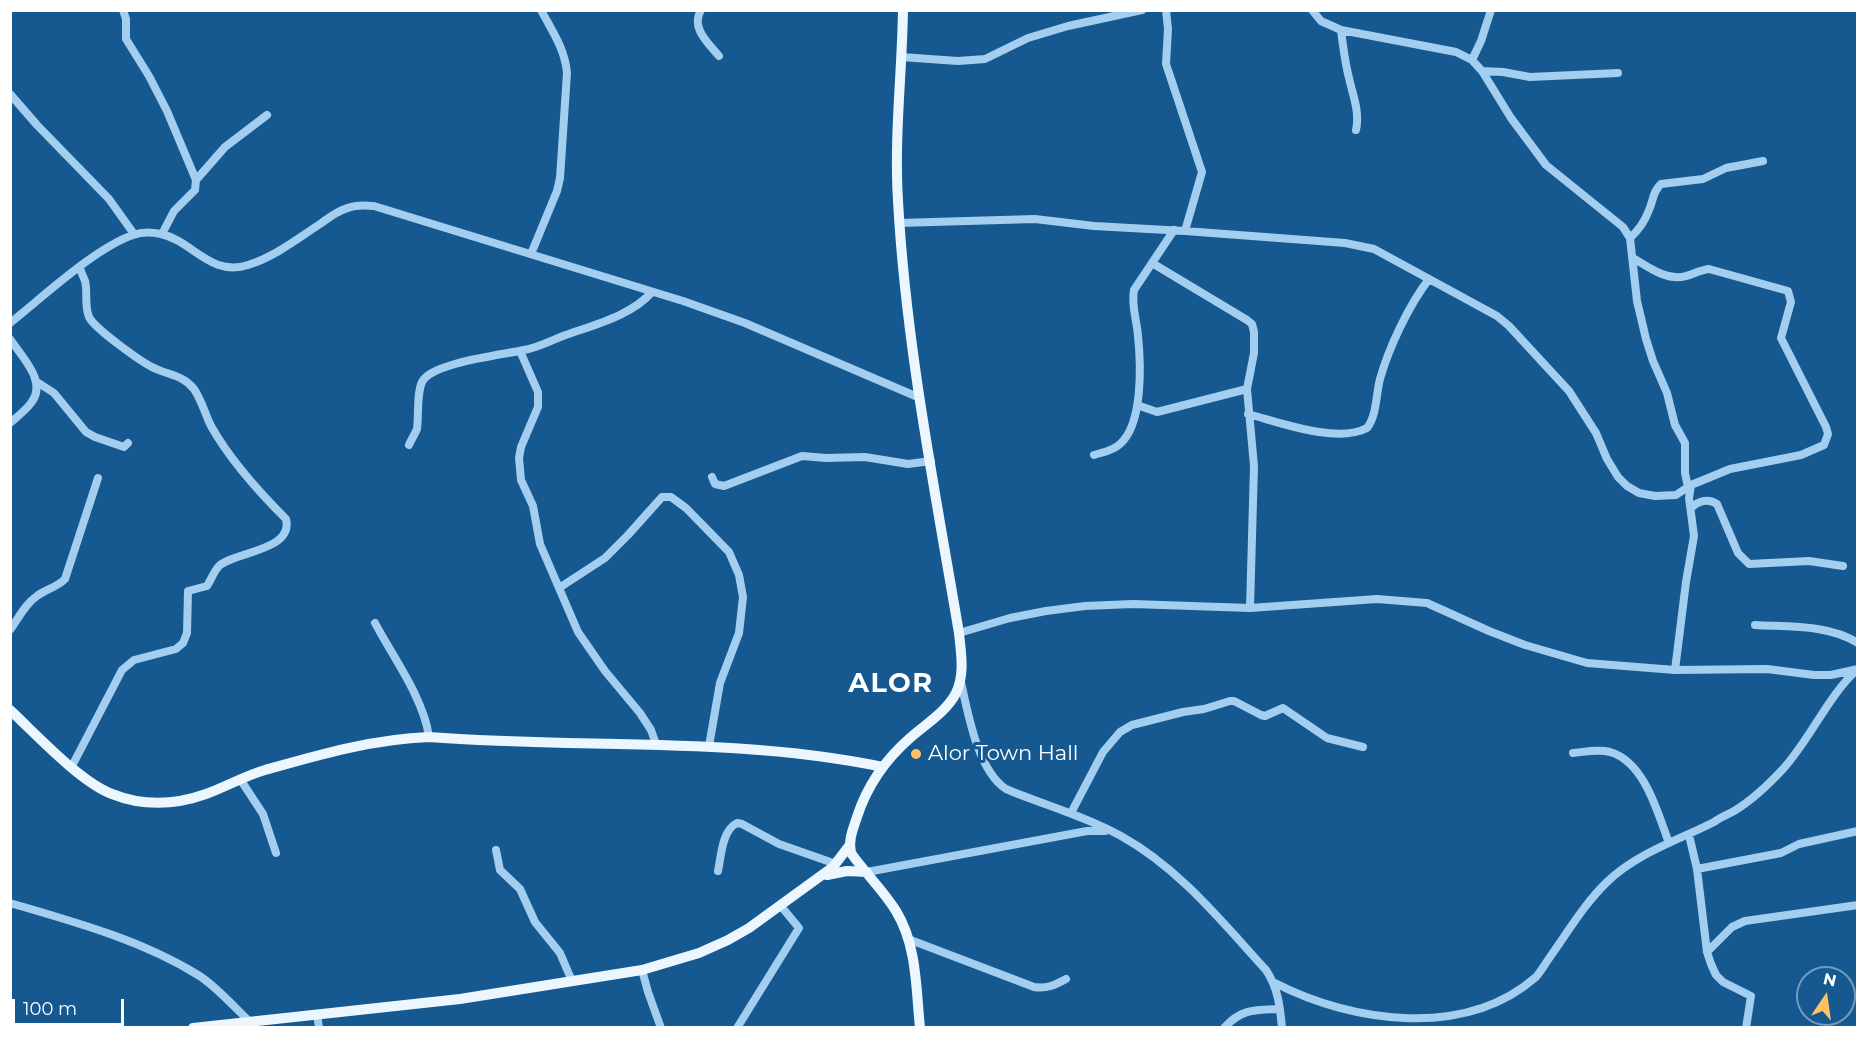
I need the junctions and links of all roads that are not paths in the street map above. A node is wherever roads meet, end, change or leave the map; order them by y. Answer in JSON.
{"nodes":[{"id":1,"x":123,"y":10,"type":"edge"},
{"id":2,"x":540,"y":10,"type":"edge"},
{"id":3,"x":701,"y":10,"type":"edge"},
{"id":4,"x":903,"y":10,"type":"edge"},
{"id":5,"x":1142,"y":10,"type":"edge"},
{"id":6,"x":1166,"y":10,"type":"edge"},
{"id":7,"x":1312,"y":10,"type":"edge"},
{"id":8,"x":1491,"y":10,"type":"edge"},
{"id":9,"x":1341,"y":30,"type":"junction"},
{"id":10,"x":719,"y":56,"type":"dead end"},
{"id":11,"x":901,"y":57,"type":"junction"},
{"id":12,"x":1472,"y":60,"type":"junction"},
{"id":13,"x":1482,"y":71,"type":"junction"},
{"id":14,"x":1618,"y":74,"type":"dead end"},
{"id":15,"x":10,"y":94,"type":"edge"},
{"id":16,"x":267,"y":115,"type":"dead end"},
{"id":17,"x":1356,"y":130,"type":"dead end"},
{"id":18,"x":1763,"y":161,"type":"dead end"},
{"id":19,"x":196,"y":180,"type":"junction"},
{"id":20,"x":899,"y":223,"type":"junction"},
{"id":21,"x":1174,"y":230,"type":"junction"},
{"id":22,"x":1185,"y":231,"type":"junction"},
{"id":23,"x":134,"y":234,"type":"junction"},
{"id":24,"x":162,"y":234,"type":"junction"},
{"id":25,"x":1630,"y":238,"type":"junction"},
{"id":26,"x":531,"y":254,"type":"junction"},
{"id":27,"x":1633,"y":258,"type":"junction"},
{"id":28,"x":1152,"y":263,"type":"junction"},
{"id":29,"x":80,"y":268,"type":"junction"},
{"id":30,"x":1429,"y":279,"type":"junction"},
{"id":31,"x":652,"y":292,"type":"junction"},
{"id":32,"x":10,"y":323,"type":"edge"},
{"id":33,"x":10,"y":339,"type":"edge"},
{"id":34,"x":520,"y":351,"type":"junction"},
{"id":35,"x":37,"y":382,"type":"junction"},
{"id":36,"x":1247,"y":389,"type":"junction"},
{"id":37,"x":920,"y":398,"type":"junction"},
{"id":38,"x":1137,"y":405,"type":"junction"},
{"id":39,"x":1248,"y":414,"type":"junction"},
{"id":40,"x":10,"y":423,"type":"edge"},
{"id":41,"x":128,"y":443,"type":"dead end"},
{"id":42,"x":409,"y":445,"type":"dead end"},
{"id":43,"x":1094,"y":455,"type":"dead end"},
{"id":44,"x":931,"y":461,"type":"junction"},
{"id":45,"x":712,"y":477,"type":"dead end"},
{"id":46,"x":98,"y":478,"type":"dead end"},
{"id":47,"x":1690,"y":486,"type":"junction"},
{"id":48,"x":1670,"y":496,"type":"junction"},
{"id":49,"x":1690,"y":506,"type":"junction"},
{"id":50,"x":1843,"y":566,"type":"dead end"},
{"id":51,"x":559,"y":588,"type":"junction"},
{"id":52,"x":1251,"y":608,"type":"junction"},
{"id":53,"x":375,"y":623,"type":"dead end"},
{"id":54,"x":1755,"y":625,"type":"dead end"},
{"id":55,"x":10,"y":630,"type":"edge"},
{"id":56,"x":959,"y":633,"type":"junction"},
{"id":57,"x":1857,"y":642,"type":"edge"},
{"id":58,"x":1675,"y":670,"type":"junction"},
{"id":59,"x":1857,"y":670,"type":"edge"},
{"id":60,"x":961,"y":681,"type":"junction"},
{"id":61,"x":10,"y":710,"type":"edge"},
{"id":62,"x":429,"y":736,"type":"junction"},
{"id":63,"x":656,"y":744,"type":"junction"},
{"id":64,"x":709,"y":746,"type":"junction"},
{"id":65,"x":1363,"y":747,"type":"dead end"},
{"id":66,"x":1572,"y":753,"type":"dead end"},
{"id":67,"x":72,"y":766,"type":"junction"},
{"id":68,"x":883,"y":767,"type":"junction"},
{"id":69,"x":240,"y":779,"type":"junction"},
{"id":70,"x":1071,"y":813,"type":"junction"},
{"id":71,"x":1082,"y":819,"type":"junction"},
{"id":72,"x":1111,"y":831,"type":"junction"},
{"id":73,"x":1857,"y":831,"type":"edge"},
{"id":74,"x":1078,"y":832,"type":"junction"},
{"id":75,"x":1689,"y":835,"type":"junction"},
{"id":76,"x":1670,"y":843,"type":"junction"},
{"id":77,"x":849,"y":846,"type":"junction"},
{"id":78,"x":496,"y":850,"type":"dead end"},
{"id":79,"x":276,"y":854,"type":"dead end"},
{"id":80,"x":836,"y":864,"type":"junction"},
{"id":81,"x":1697,"y":869,"type":"junction"},
{"id":82,"x":718,"y":871,"type":"dead end"},
{"id":83,"x":867,"y":873,"type":"junction"},
{"id":84,"x":818,"y":878,"type":"junction"},
{"id":85,"x":10,"y":903,"type":"edge"},
{"id":86,"x":780,"y":905,"type":"junction"},
{"id":87,"x":1857,"y":905,"type":"edge"},
{"id":88,"x":908,"y":939,"type":"junction"},
{"id":89,"x":1707,"y":951,"type":"junction"},
{"id":90,"x":642,"y":969,"type":"junction"},
{"id":91,"x":1066,"y":979,"type":"dead end"},
{"id":92,"x":572,"y":981,"type":"junction"},
{"id":93,"x":1275,"y":983,"type":"junction"},
{"id":94,"x":1280,"y":1009,"type":"junction"},
{"id":95,"x":317,"y":1014,"type":"junction"},
{"id":96,"x":249,"y":1021,"type":"junction"},
{"id":97,"x":210,"y":1027,"type":"edge"},
{"id":98,"x":193,"y":1028,"type":"edge"},
{"id":99,"x":319,"y":1028,"type":"edge"},
{"id":100,"x":661,"y":1028,"type":"edge"},
{"id":101,"x":737,"y":1028,"type":"edge"},
{"id":102,"x":920,"y":1028,"type":"edge"},
{"id":103,"x":1224,"y":1028,"type":"edge"},
{"id":104,"x":1282,"y":1028,"type":"edge"},
{"id":105,"x":1746,"y":1028,"type":"edge"}],
"edges":[{"from":1,"to":19,"type":"street"},
{"from":2,"to":26,"type":"street"},
{"from":3,"to":10,"type":"street"},
{"from":4,"to":11,"type":"main road"},
{"from":5,"to":11,"type":"street"},
{"from":6,"to":22,"type":"street"},
{"from":7,"to":9,"type":"street"},
{"from":8,"to":12,"type":"street"},
{"from":9,"to":12,"type":"street"},
{"from":9,"to":17,"type":"street"},
{"from":11,"to":20,"type":"main road"},
{"from":12,"to":13,"type":"street"},
{"from":13,"to":14,"type":"street"},
{"from":13,"to":25,"type":"street"},
{"from":15,"to":23,"type":"street"},
{"from":16,"to":19,"type":"street"},
{"from":18,"to":25,"type":"street"},
{"from":19,"to":24,"type":"street"},
{"from":20,"to":21,"type":"street"},
{"from":20,"to":37,"type":"main road"},
{"from":21,"to":22,"type":"street"},
{"from":21,"to":28,"type":"street"},
{"from":22,"to":30,"type":"street"},
{"from":23,"to":24,"type":"street"},
{"from":23,"to":29,"type":"street"},
{"from":24,"to":26,"type":"street"},
{"from":25,"to":27,"type":"street"},
{"from":26,"to":31,"type":"street"},
{"from":27,"to":47,"type":"street"},
{"from":27,"to":47,"type":"street"},
{"from":28,"to":36,"type":"street"},
{"from":28,"to":38,"type":"street"},
{"from":29,"to":32,"type":"street"},
{"from":29,"to":67,"type":"street"},
{"from":30,"to":39,"type":"street"},
{"from":30,"to":48,"type":"street"},
{"from":31,"to":34,"type":"street"},
{"from":31,"to":37,"type":"street"},
{"from":33,"to":35,"type":"street"},
{"from":34,"to":42,"type":"street"},
{"from":34,"to":51,"type":"street"},
{"from":35,"to":40,"type":"street"},
{"from":35,"to":41,"type":"street"},
{"from":36,"to":38,"type":"street"},
{"from":36,"to":39,"type":"street"},
{"from":37,"to":44,"type":"main road"},
{"from":38,"to":43,"type":"street"},
{"from":39,"to":52,"type":"street"},
{"from":44,"to":45,"type":"street"},
{"from":44,"to":56,"type":"main road"},
{"from":46,"to":55,"type":"street"},
{"from":47,"to":48,"type":"street"},
{"from":47,"to":49,"type":"street"},
{"from":48,"to":49,"type":"street"},
{"from":49,"to":50,"type":"street"},
{"from":49,"to":58,"type":"street"},
{"from":51,"to":63,"type":"street"},
{"from":51,"to":64,"type":"street"},
{"from":52,"to":56,"type":"street"},
{"from":52,"to":58,"type":"street"},
{"from":53,"to":62,"type":"street"},
{"from":54,"to":57,"type":"street"},
{"from":56,"to":60,"type":"main road"},
{"from":58,"to":59,"type":"street"},
{"from":59,"to":75,"type":"street"},
{"from":60,"to":68,"type":"main road"},
{"from":60,"to":70,"type":"street"},
{"from":61,"to":67,"type":"main road"},
{"from":62,"to":63,"type":"main road"},
{"from":62,"to":69,"type":"main road"},
{"from":63,"to":64,"type":"main road"},
{"from":64,"to":68,"type":"main road"},
{"from":65,"to":70,"type":"street"},
{"from":66,"to":76,"type":"street"},
{"from":67,"to":69,"type":"main road"},
{"from":68,"to":77,"type":"main road"},
{"from":69,"to":79,"type":"street"},
{"from":70,"to":71,"type":"street"},
{"from":71,"to":72,"type":"street"},
{"from":71,"to":74,"type":"street"},
{"from":72,"to":74,"type":"street"},
{"from":72,"to":93,"type":"street"},
{"from":73,"to":81,"type":"street"},
{"from":74,"to":83,"type":"street"},
{"from":75,"to":76,"type":"street"},
{"from":75,"to":81,"type":"street"},
{"from":76,"to":93,"type":"street"},
{"from":77,"to":80,"type":"main road"},
{"from":77,"to":83,"type":"main road"},
{"from":78,"to":92,"type":"street"},
{"from":80,"to":82,"type":"street"},
{"from":80,"to":84,"type":"main road"},
{"from":81,"to":89,"type":"street"},
{"from":83,"to":84,"type":"main road"},
{"from":83,"to":88,"type":"main road"},
{"from":84,"to":86,"type":"main road"},
{"from":85,"to":96,"type":"street"},
{"from":86,"to":90,"type":"main road"},
{"from":86,"to":101,"type":"street"},
{"from":87,"to":89,"type":"street"},
{"from":88,"to":91,"type":"street"},
{"from":88,"to":102,"type":"main road"},
{"from":89,"to":105,"type":"street"},
{"from":90,"to":92,"type":"main road"},
{"from":90,"to":100,"type":"street"},
{"from":92,"to":95,"type":"main road"},
{"from":93,"to":94,"type":"street"},
{"from":94,"to":103,"type":"street"},
{"from":94,"to":104,"type":"street"},
{"from":95,"to":96,"type":"main road"},
{"from":95,"to":99,"type":"street"},
{"from":96,"to":97,"type":"main road"},
{"from":97,"to":98,"type":"main road"}]}
